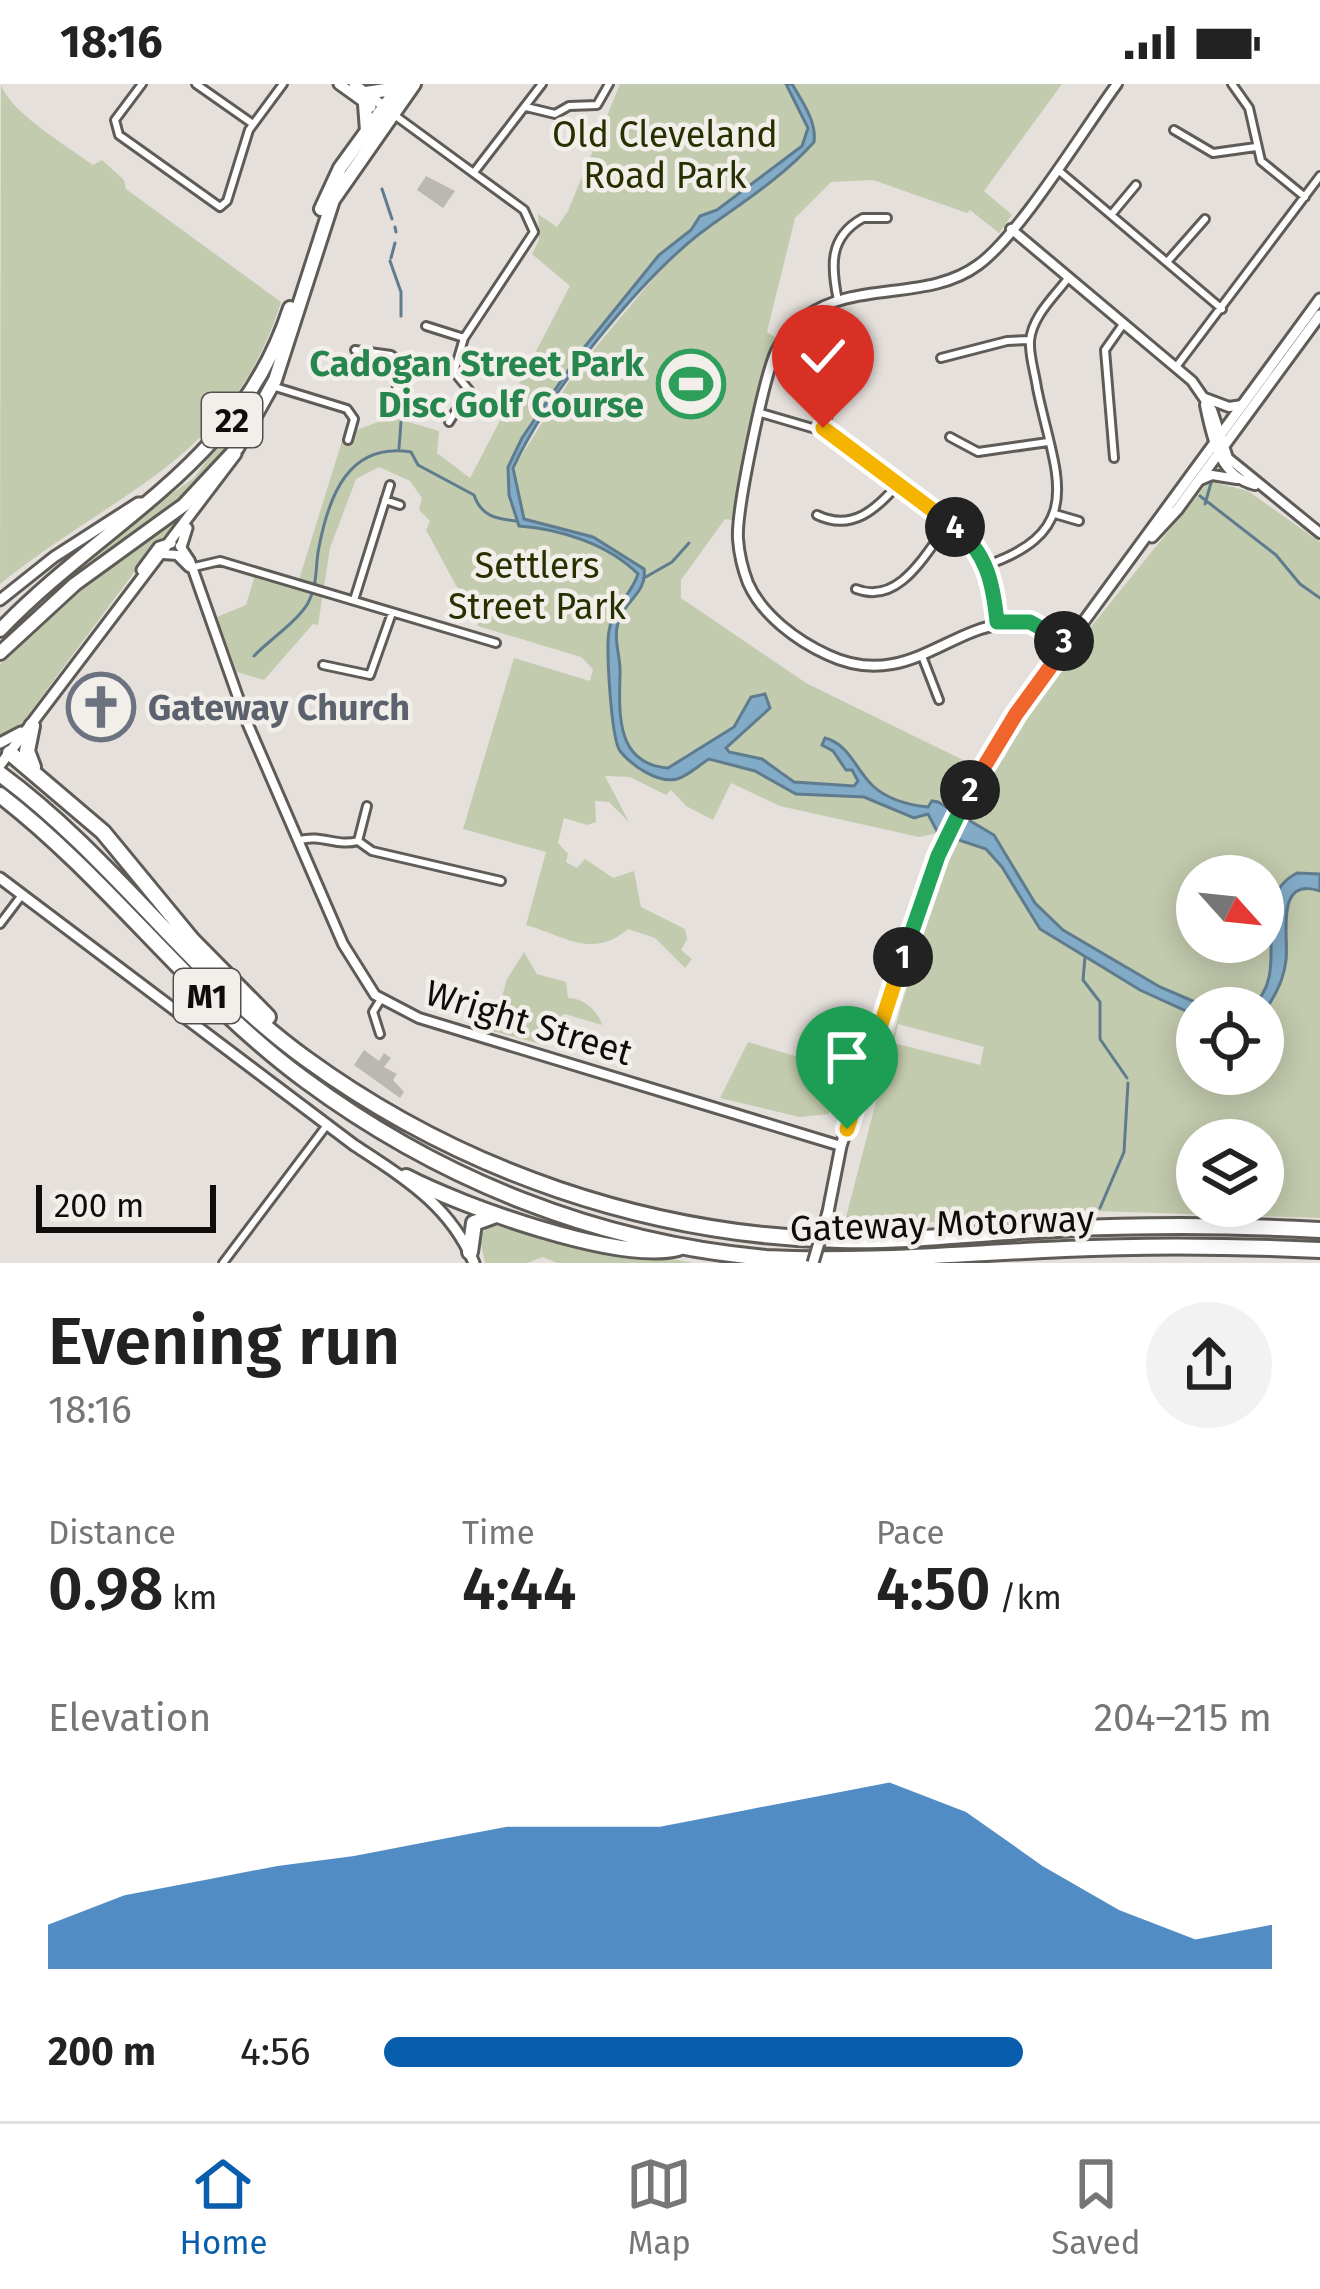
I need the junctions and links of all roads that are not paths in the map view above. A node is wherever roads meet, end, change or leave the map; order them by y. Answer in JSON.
{"nodes":[{"id":1,"x":142,"y":84,"type":"edge"},
{"id":2,"x":196,"y":84,"type":"edge"},
{"id":3,"x":283,"y":84,"type":"edge"},
{"id":4,"x":339,"y":84,"type":"edge"},
{"id":5,"x":414,"y":84,"type":"edge"},
{"id":6,"x":542,"y":84,"type":"edge"},
{"id":7,"x":609,"y":84,"type":"edge"},
{"id":8,"x":1117,"y":84,"type":"edge"},
{"id":9,"x":1232,"y":84,"type":"edge"},
{"id":10,"x":399,"y":86,"type":"edge"},
{"id":11,"x":362,"y":94,"type":"edge"},
{"id":12,"x":526,"y":106,"type":"junction"},
{"id":13,"x":386,"y":111,"type":"junction"},
{"id":14,"x":253,"y":124,"type":"junction"},
{"id":15,"x":1174,"y":130,"type":"dead end"},
{"id":16,"x":367,"y":131,"type":"junction"},
{"id":17,"x":1256,"y":147,"type":"junction"},
{"id":18,"x":1055,"y":167,"type":"junction"},
{"id":19,"x":474,"y":172,"type":"junction"},
{"id":20,"x":1320,"y":176,"type":"edge"},
{"id":21,"x":1136,"y":185,"type":"dead end"},
{"id":22,"x":1305,"y":197,"type":"junction"},
{"id":23,"x":1111,"y":215,"type":"junction"},
{"id":24,"x":886,"y":218,"type":"dead end"},
{"id":25,"x":1205,"y":219,"type":"dead end"},
{"id":26,"x":1011,"y":229,"type":"junction"},
{"id":27,"x":1167,"y":262,"type":"junction"},
{"id":28,"x":1069,"y":277,"type":"junction"},
{"id":29,"x":1320,"y":299,"type":"edge"},
{"id":30,"x":838,"y":301,"type":"junction"},
{"id":31,"x":1223,"y":309,"type":"junction"},
{"id":32,"x":1320,"y":315,"type":"edge"},
{"id":33,"x":1124,"y":323,"type":"junction"},
{"id":34,"x":426,"y":326,"type":"dead end"},
{"id":35,"x":464,"y":338,"type":"junction"},
{"id":36,"x":1030,"y":340,"type":"junction"},
{"id":37,"x":355,"y":350,"type":"dead end"},
{"id":38,"x":941,"y":358,"type":"dead end"},
{"id":39,"x":402,"y":364,"type":"junction"},
{"id":40,"x":1176,"y":367,"type":"junction"},
{"id":41,"x":864,"y":370,"type":"dead end"},
{"id":42,"x":454,"y":372,"type":"junction"},
{"id":43,"x":272,"y":386,"type":"junction"},
{"id":44,"x":1204,"y":397,"type":"junction"},
{"id":45,"x":393,"y":404,"type":"dead end"},
{"id":46,"x":1244,"y":404,"type":"junction"},
{"id":47,"x":761,"y":413,"type":"junction"},
{"id":48,"x":449,"y":422,"type":"dead end"},
{"id":49,"x":823,"y":428,"type":"junction"},
{"id":50,"x":950,"y":436,"type":"dead end"},
{"id":51,"x":348,"y":440,"type":"dead end"},
{"id":52,"x":1048,"y":442,"type":"junction"},
{"id":53,"x":1219,"y":445,"type":"junction"},
{"id":54,"x":237,"y":448,"type":"junction"},
{"id":55,"x":1114,"y":458,"type":"dead end"},
{"id":56,"x":1239,"y":479,"type":"junction"},
{"id":57,"x":1198,"y":482,"type":"junction"},
{"id":58,"x":898,"y":483,"type":"junction"},
{"id":59,"x":390,"y":485,"type":"dead end"},
{"id":60,"x":1255,"y":485,"type":"junction"},
{"id":61,"x":385,"y":500,"type":"junction"},
{"id":62,"x":146,"y":503,"type":"junction"},
{"id":63,"x":400,"y":505,"type":"dead end"},
{"id":64,"x":1055,"y":514,"type":"junction"},
{"id":65,"x":817,"y":515,"type":"dead end"},
{"id":66,"x":1079,"y":520,"type":"dead end"},
{"id":67,"x":949,"y":523,"type":"junction"},
{"id":68,"x":1320,"y":533,"type":"edge"},
{"id":69,"x":176,"y":545,"type":"junction"},
{"id":70,"x":163,"y":554,"type":"junction"},
{"id":71,"x":987,"y":566,"type":"junction"},
{"id":72,"x":190,"y":568,"type":"junction"},
{"id":73,"x":1119,"y":572,"type":"junction"},
{"id":74,"x":856,"y":590,"type":"dead end"},
{"id":75,"x":0,"y":600,"type":"edge"},
{"id":76,"x":354,"y":601,"type":"junction"},
{"id":77,"x":392,"y":613,"type":"junction"},
{"id":78,"x":997,"y":622,"type":"junction"},
{"id":79,"x":0,"y":630,"type":"edge"},
{"id":80,"x":496,"y":643,"type":"dead end"},
{"id":81,"x":1067,"y":644,"type":"junction"},
{"id":82,"x":0,"y":653,"type":"edge"},
{"id":83,"x":922,"y":656,"type":"junction"},
{"id":84,"x":323,"y":665,"type":"dead end"},
{"id":85,"x":939,"y":700,"type":"dead end"},
{"id":86,"x":32,"y":726,"type":"junction"},
{"id":87,"x":3,"y":760,"type":"edge"},
{"id":88,"x":34,"y":772,"type":"junction"},
{"id":89,"x":0,"y":795,"type":"edge"},
{"id":90,"x":367,"y":806,"type":"dead end"},
{"id":91,"x":300,"y":840,"type":"junction"},
{"id":92,"x":358,"y":841,"type":"junction"},
{"id":93,"x":0,"y":878,"type":"edge"},
{"id":94,"x":501,"y":881,"type":"dead end"},
{"id":95,"x":22,"y":895,"type":"junction"},
{"id":96,"x":0,"y":924,"type":"edge"},
{"id":97,"x":381,"y":999,"type":"junction"},
{"id":98,"x":380,"y":1034,"type":"dead end"},
{"id":99,"x":328,"y":1073,"type":"junction"},
{"id":100,"x":327,"y":1125,"type":"junction"},
{"id":101,"x":842,"y":1146,"type":"junction"},
{"id":102,"x":406,"y":1177,"type":"junction"},
{"id":103,"x":496,"y":1215,"type":"junction"},
{"id":104,"x":1320,"y":1230,"type":"edge"},
{"id":105,"x":683,"y":1246,"type":"junction"},
{"id":106,"x":1320,"y":1250,"type":"edge"},
{"id":107,"x":472,"y":1258,"type":"edge"},
{"id":108,"x":223,"y":1263,"type":"edge"},
{"id":109,"x":813,"y":1263,"type":"edge"}],
"edges":[{"from":1,"to":14,"type":"street"},
{"from":2,"to":14,"type":"street"},
{"from":3,"to":14,"type":"street"},
{"from":4,"to":11,"type":"main road"},
{"from":5,"to":13,"type":"highway","number":"22"},
{"from":6,"to":12,"type":"street"},
{"from":7,"to":12,"type":"street"},
{"from":8,"to":18,"type":"street"},
{"from":9,"to":17,"type":"street"},
{"from":10,"to":11,"type":"highway"},
{"from":10,"to":13,"type":"highway","number":"22"},
{"from":11,"to":13,"type":"main road"},
{"from":11,"to":16,"type":"highway"},
{"from":12,"to":19,"type":"street"},
{"from":13,"to":16,"type":"highway","number":"22"},
{"from":13,"to":19,"type":"street"},
{"from":13,"to":43,"type":"highway","number":"22"},
{"from":15,"to":17,"type":"street"},
{"from":16,"to":62,"type":"highway","number":"22"},
{"from":17,"to":22,"type":"street"},
{"from":18,"to":23,"type":"street"},
{"from":18,"to":26,"type":"street"},
{"from":19,"to":35,"type":"street"},
{"from":20,"to":22,"type":"street"},
{"from":21,"to":23,"type":"street"},
{"from":22,"to":31,"type":"street"},
{"from":23,"to":27,"type":"street"},
{"from":24,"to":30,"type":"street"},
{"from":25,"to":27,"type":"street"},
{"from":26,"to":28,"type":"street"},
{"from":26,"to":30,"type":"street"},
{"from":27,"to":31,"type":"street"},
{"from":28,"to":33,"type":"street"},
{"from":28,"to":36,"type":"street"},
{"from":29,"to":46,"type":"main road"},
{"from":30,"to":47,"type":"street"},
{"from":31,"to":40,"type":"street"},
{"from":32,"to":53,"type":"main road"},
{"from":33,"to":40,"type":"street"},
{"from":33,"to":55,"type":"street"},
{"from":34,"to":35,"type":"street"},
{"from":35,"to":42,"type":"street"},
{"from":36,"to":38,"type":"street"},
{"from":36,"to":52,"type":"street"},
{"from":37,"to":39,"type":"street"},
{"from":39,"to":42,"type":"street"},
{"from":39,"to":45,"type":"street"},
{"from":40,"to":44,"type":"street"},
{"from":41,"to":49,"type":"street"},
{"from":42,"to":48,"type":"street"},
{"from":43,"to":51,"type":"street"},
{"from":43,"to":54,"type":"highway","number":"22"},
{"from":44,"to":46,"type":"street"},
{"from":44,"to":53,"type":"street"},
{"from":46,"to":53,"type":"main road"},
{"from":47,"to":49,"type":"street"},
{"from":47,"to":83,"type":"street"},
{"from":49,"to":58,"type":"street"},
{"from":50,"to":52,"type":"street"},
{"from":52,"to":64,"type":"street"},
{"from":53,"to":56,"type":"street"},
{"from":53,"to":57,"type":"main road"},
{"from":53,"to":60,"type":"street"},
{"from":53,"to":73,"type":"main road"},
{"from":54,"to":69,"type":"main road"},
{"from":54,"to":82,"type":"highway","number":"22"},
{"from":56,"to":57,"type":"street"},
{"from":56,"to":60,"type":"street"},
{"from":57,"to":73,"type":"main road"},
{"from":58,"to":65,"type":"street"},
{"from":58,"to":67,"type":"street"},
{"from":59,"to":61,"type":"street"},
{"from":60,"to":68,"type":"street"},
{"from":61,"to":63,"type":"street"},
{"from":61,"to":76,"type":"street"},
{"from":62,"to":75,"type":"main road"},
{"from":62,"to":79,"type":"highway","number":"22"},
{"from":64,"to":66,"type":"street"},
{"from":64,"to":71,"type":"street"},
{"from":67,"to":71,"type":"street"},
{"from":67,"to":74,"type":"street"},
{"from":69,"to":70,"type":"main road"},
{"from":69,"to":72,"type":"street","name":"Wright Street"},
{"from":69,"to":87,"type":"main road"},
{"from":70,"to":72,"type":"street"},
{"from":70,"to":86,"type":"main road"},
{"from":71,"to":78,"type":"street"},
{"from":72,"to":76,"type":"street"},
{"from":72,"to":91,"type":"street","name":"Wright Street"},
{"from":73,"to":81,"type":"main road"},
{"from":76,"to":77,"type":"street"},
{"from":77,"to":80,"type":"street"},
{"from":77,"to":84,"type":"street"},
{"from":78,"to":81,"type":"street"},
{"from":78,"to":83,"type":"street"},
{"from":81,"to":101,"type":"main road"},
{"from":83,"to":85,"type":"street"},
{"from":86,"to":87,"type":"main road"},
{"from":86,"to":88,"type":"highway"},
{"from":87,"to":88,"type":"highway"},
{"from":87,"to":99,"type":"highway","name":"Gateway Motorway","number":"M1"},
{"from":88,"to":99,"type":"highway"},
{"from":89,"to":105,"type":"highway","name":"Gateway Motorway","number":"M1"},
{"from":90,"to":92,"type":"street"},
{"from":91,"to":92,"type":"street"},
{"from":91,"to":97,"type":"street","name":"Wright Street"},
{"from":92,"to":94,"type":"street"},
{"from":93,"to":95,"type":"main road"},
{"from":95,"to":96,"type":"street"},
{"from":95,"to":100,"type":"main road"},
{"from":97,"to":98,"type":"street"},
{"from":97,"to":101,"type":"street","name":"Wright Street"},
{"from":99,"to":104,"type":"highway","name":"Gateway Motorway","number":"M1"},
{"from":100,"to":102,"type":"main road"},
{"from":100,"to":108,"type":"street"},
{"from":101,"to":109,"type":"main road","bridge":true},
{"from":102,"to":103,"type":"highway"},
{"from":102,"to":107,"type":"main road"},
{"from":103,"to":105,"type":"highway"},
{"from":103,"to":107,"type":"highway"},
{"from":105,"to":106,"type":"highway","name":"Gateway Motorway","number":"M1"}]}
